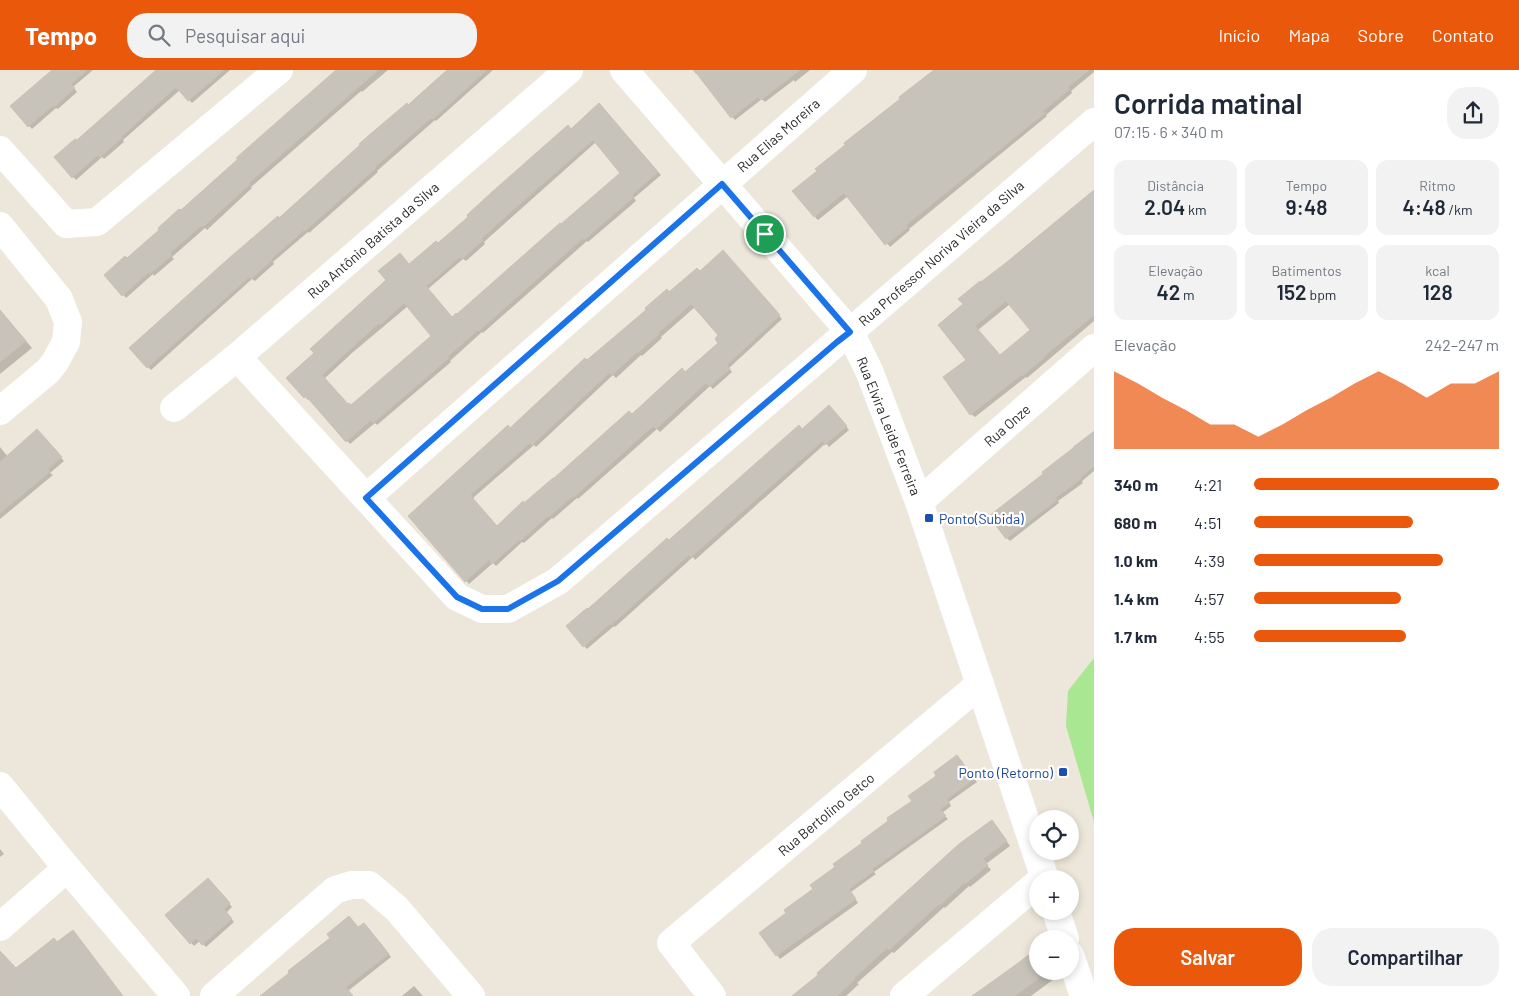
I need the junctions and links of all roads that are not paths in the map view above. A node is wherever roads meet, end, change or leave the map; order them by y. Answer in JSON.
{"nodes":[{"id":1,"x":279,"y":70,"type":"edge"},
{"id":2,"x":569,"y":70,"type":"edge"},
{"id":3,"x":624,"y":70,"type":"edge"},
{"id":4,"x":853,"y":70,"type":"edge"},
{"id":5,"x":1094,"y":122,"type":"edge"},
{"id":6,"x":8,"y":160,"type":"edge"},
{"id":7,"x":722,"y":184,"type":"junction"},
{"id":8,"x":0,"y":226,"type":"edge"},
{"id":9,"x":850,"y":332,"type":"junction"},
{"id":10,"x":1094,"y":348,"type":"edge"},
{"id":11,"x":237,"y":357,"type":"junction"},
{"id":12,"x":174,"y":408,"type":"dead end"},
{"id":13,"x":0,"y":411,"type":"edge"},
{"id":14,"x":366,"y":498,"type":"junction"},
{"id":15,"x":919,"y":502,"type":"junction"},
{"id":16,"x":980,"y":684,"type":"junction"},
{"id":17,"x":0,"y":786,"type":"edge"},
{"id":18,"x":67,"y":868,"type":"junction"},
{"id":19,"x":1039,"y":870,"type":"edge"},
{"id":20,"x":1029,"y":890,"type":"edge"},
{"id":21,"x":0,"y":927,"type":"edge"},
{"id":22,"x":1079,"y":980,"type":"edge"},
{"id":23,"x":176,"y":996,"type":"edge"},
{"id":24,"x":214,"y":996,"type":"edge"},
{"id":25,"x":471,"y":996,"type":"edge"},
{"id":26,"x":712,"y":996,"type":"edge"},
{"id":27,"x":904,"y":996,"type":"edge"},
{"id":28,"x":1084,"y":996,"type":"edge"}],
"edges":[{"from":1,"to":6,"type":"street"},
{"from":2,"to":11,"type":"street","name":"Rua Antônio Batista da Silva"},
{"from":3,"to":7,"type":"street","name":"Rua Elvira Leide Ferreira"},
{"from":4,"to":7,"type":"street","name":"Rua Elias Moreira"},
{"from":5,"to":9,"type":"street","name":"Rua Professor Noriva Vieira da Silva"},
{"from":7,"to":9,"type":"street","name":"Rua Elvira Leide Ferreira"},
{"from":7,"to":14,"type":"street","name":"Rua Elias Moreira"},
{"from":8,"to":13,"type":"street"},
{"from":9,"to":14,"type":"street","name":"Rua Professor Noriva Vieira da Silva"},
{"from":9,"to":15,"type":"street","name":"Rua Elvira Leide Ferreira"},
{"from":10,"to":15,"type":"street","name":"Rua Onze"},
{"from":11,"to":12,"type":"street","name":"Rua Antônio Batista da Silva"},
{"from":11,"to":14,"type":"street"},
{"from":15,"to":16,"type":"street","name":"Rua Elvira Leide Ferreira"},
{"from":16,"to":19,"type":"street","name":"Rua Elvira Leide Ferreira"},
{"from":16,"to":26,"type":"street","name":"Rua Bertolino Getco"},
{"from":17,"to":18,"type":"street"},
{"from":18,"to":21,"type":"street"},
{"from":18,"to":23,"type":"street"},
{"from":20,"to":27,"type":"street"},
{"from":22,"to":28,"type":"street"},
{"from":24,"to":25,"type":"street"}]}
